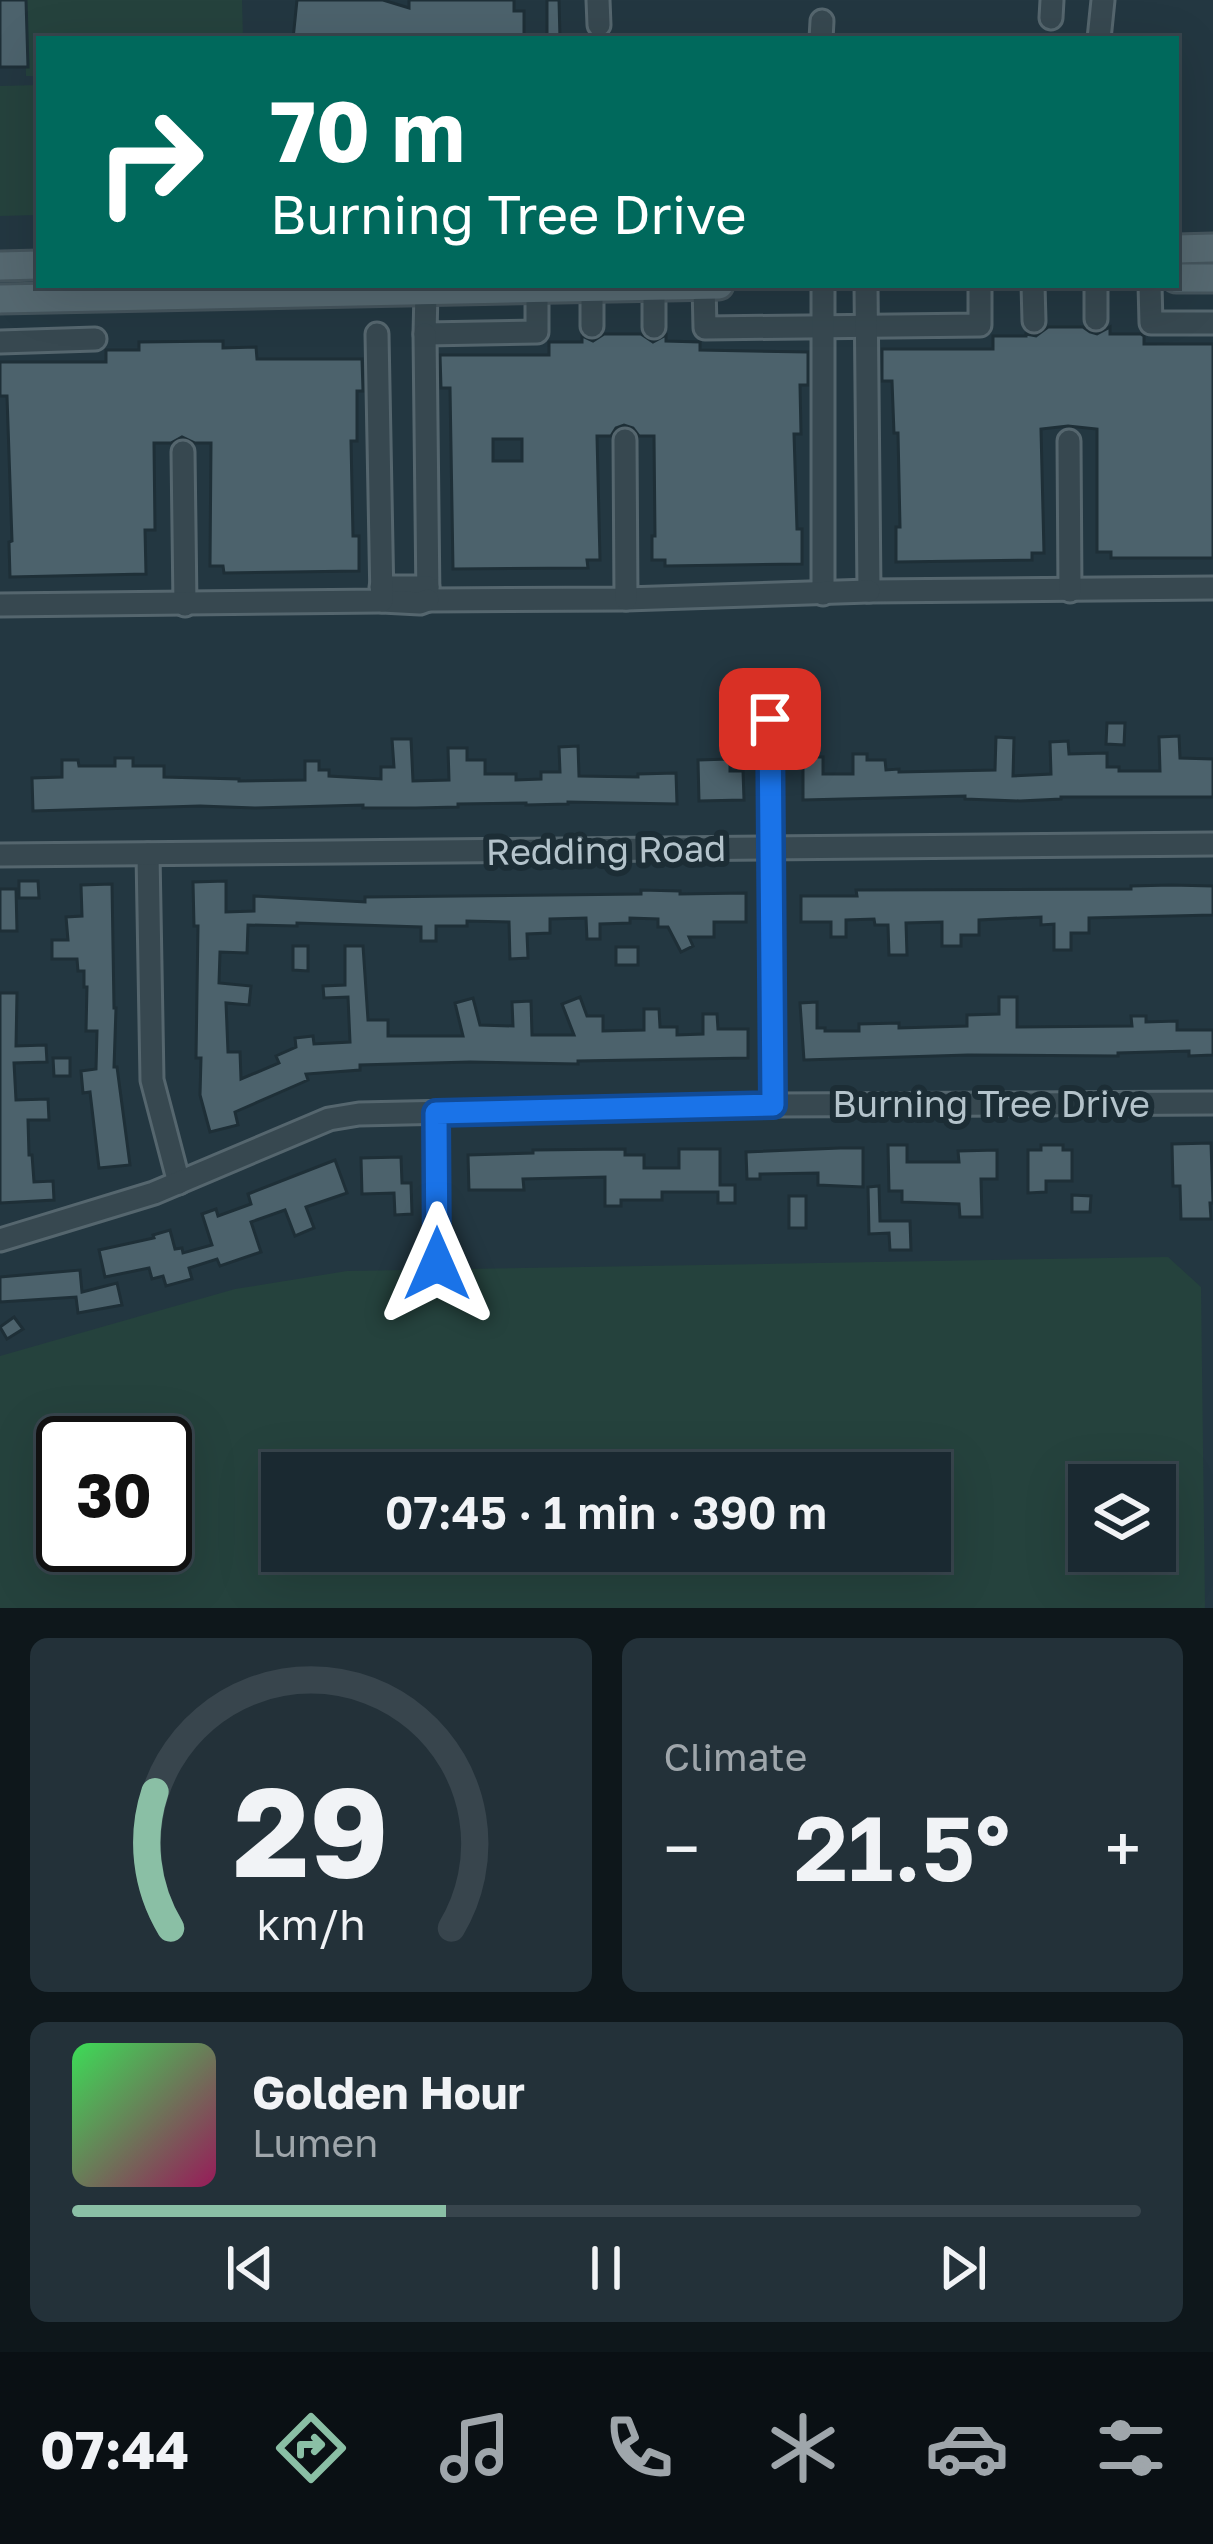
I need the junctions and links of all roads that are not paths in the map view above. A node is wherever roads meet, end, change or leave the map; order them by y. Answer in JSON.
{"nodes":[{"id":1,"x":598,"y":0,"type":"edge"},
{"id":2,"x":1103,"y":0,"type":"edge"},
{"id":3,"x":598,"y":25,"type":"dead end"},
{"id":4,"x":1100,"y":36,"type":"edge"},
{"id":5,"x":1213,"y":248,"type":"edge"},
{"id":6,"x":1179,"y":249,"type":"edge"},
{"id":7,"x":0,"y":266,"type":"edge"},
{"id":8,"x":36,"y":266,"type":"edge"},
{"id":9,"x":1179,"y":278,"type":"edge"},
{"id":10,"x":1213,"y":278,"type":"edge"},
{"id":11,"x":522,"y":288,"type":"edge"},
{"id":12,"x":554,"y":288,"type":"edge"},
{"id":13,"x":592,"y":288,"type":"edge"},
{"id":14,"x":654,"y":288,"type":"edge"},
{"id":15,"x":704,"y":288,"type":"edge"},
{"id":16,"x":823,"y":288,"type":"edge"},
{"id":17,"x":866,"y":288,"type":"edge"},
{"id":18,"x":980,"y":288,"type":"edge"},
{"id":19,"x":1034,"y":288,"type":"edge"},
{"id":20,"x":1096,"y":288,"type":"edge"},
{"id":21,"x":1150,"y":288,"type":"edge"},
{"id":22,"x":366,"y":289,"type":"edge"},
{"id":23,"x":166,"y":290,"type":"edge"},
{"id":24,"x":426,"y":291,"type":"junction"},
{"id":25,"x":0,"y":299,"type":"edge"},
{"id":26,"x":1096,"y":319,"type":"dead end"},
{"id":27,"x":1034,"y":321,"type":"dead end"},
{"id":28,"x":1213,"y":323,"type":"edge"},
{"id":29,"x":592,"y":326,"type":"dead end"},
{"id":30,"x":868,"y":326,"type":"junction"},
{"id":31,"x":654,"y":327,"type":"dead end"},
{"id":32,"x":822,"y":327,"type":"junction"},
{"id":33,"x":376,"y":334,"type":"dead end"},
{"id":34,"x":425,"y":334,"type":"junction"},
{"id":35,"x":95,"y":339,"type":"dead end"},
{"id":36,"x":0,"y":342,"type":"edge"},
{"id":37,"x":625,"y":440,"type":"dead end"},
{"id":38,"x":1069,"y":441,"type":"dead end"},
{"id":39,"x":183,"y":452,"type":"dead end"},
{"id":40,"x":1213,"y":588,"type":"edge"},
{"id":41,"x":869,"y":591,"type":"junction"},
{"id":42,"x":1070,"y":591,"type":"junction"},
{"id":43,"x":428,"y":593,"type":"junction"},
{"id":44,"x":381,"y":594,"type":"junction"},
{"id":45,"x":823,"y":594,"type":"junction"},
{"id":46,"x":626,"y":599,"type":"junction"},
{"id":47,"x":184,"y":604,"type":"junction"},
{"id":48,"x":0,"y":605,"type":"edge"},
{"id":49,"x":770,"y":719,"type":"dead end"},
{"id":50,"x":1213,"y":844,"type":"edge"},
{"id":51,"x":771,"y":848,"type":"junction"},
{"id":52,"x":148,"y":854,"type":"junction"},
{"id":53,"x":0,"y":855,"type":"edge"},
{"id":54,"x":1213,"y":1103,"type":"edge"},
{"id":55,"x":773,"y":1105,"type":"junction"},
{"id":56,"x":436,"y":1113,"type":"junction"},
{"id":57,"x":179,"y":1183,"type":"junction"},
{"id":58,"x":0,"y":1240,"type":"edge"},
{"id":59,"x":437,"y":1264,"type":"dead end"}],
"edges":[{"from":1,"to":3,"type":"street"},
{"from":2,"to":4,"type":"street"},
{"from":5,"to":6,"type":"main road"},
{"from":7,"to":8,"type":"main road"},
{"from":9,"to":10,"type":"main road"},
{"from":11,"to":24,"type":"main road"},
{"from":12,"to":34,"type":"street"},
{"from":13,"to":29,"type":"street"},
{"from":14,"to":31,"type":"street"},
{"from":15,"to":32,"type":"street"},
{"from":16,"to":32,"type":"street"},
{"from":17,"to":30,"type":"street"},
{"from":18,"to":30,"type":"street"},
{"from":19,"to":27,"type":"street"},
{"from":20,"to":26,"type":"street"},
{"from":21,"to":28,"type":"street"},
{"from":22,"to":23,"type":"main road"},
{"from":22,"to":24,"type":"main road"},
{"from":23,"to":25,"type":"main road"},
{"from":24,"to":34,"type":"street"},
{"from":30,"to":32,"type":"street"},
{"from":30,"to":41,"type":"street"},
{"from":32,"to":45,"type":"street"},
{"from":33,"to":44,"type":"street"},
{"from":34,"to":43,"type":"street"},
{"from":35,"to":36,"type":"street"},
{"from":37,"to":46,"type":"street"},
{"from":38,"to":42,"type":"street"},
{"from":39,"to":47,"type":"street"},
{"from":40,"to":42,"type":"street"},
{"from":41,"to":42,"type":"street"},
{"from":41,"to":45,"type":"street"},
{"from":43,"to":44,"type":"street"},
{"from":43,"to":46,"type":"street"},
{"from":44,"to":47,"type":"street"},
{"from":45,"to":46,"type":"street"},
{"from":47,"to":48,"type":"street"},
{"from":49,"to":51,"type":"street"},
{"from":50,"to":51,"type":"street","name":"Redding Road"},
{"from":51,"to":52,"type":"street","name":"Redding Road"},
{"from":51,"to":55,"type":"street"},
{"from":52,"to":53,"type":"street","name":"Redding Road"},
{"from":52,"to":57,"type":"street"},
{"from":54,"to":55,"type":"street","name":"Burning Tree Drive"},
{"from":55,"to":56,"type":"street","name":"Burning Tree Drive"},
{"from":56,"to":57,"type":"street","name":"Burning Tree Drive"},
{"from":56,"to":59,"type":"street"},
{"from":57,"to":58,"type":"street","name":"Burning Tree Drive"}]}
